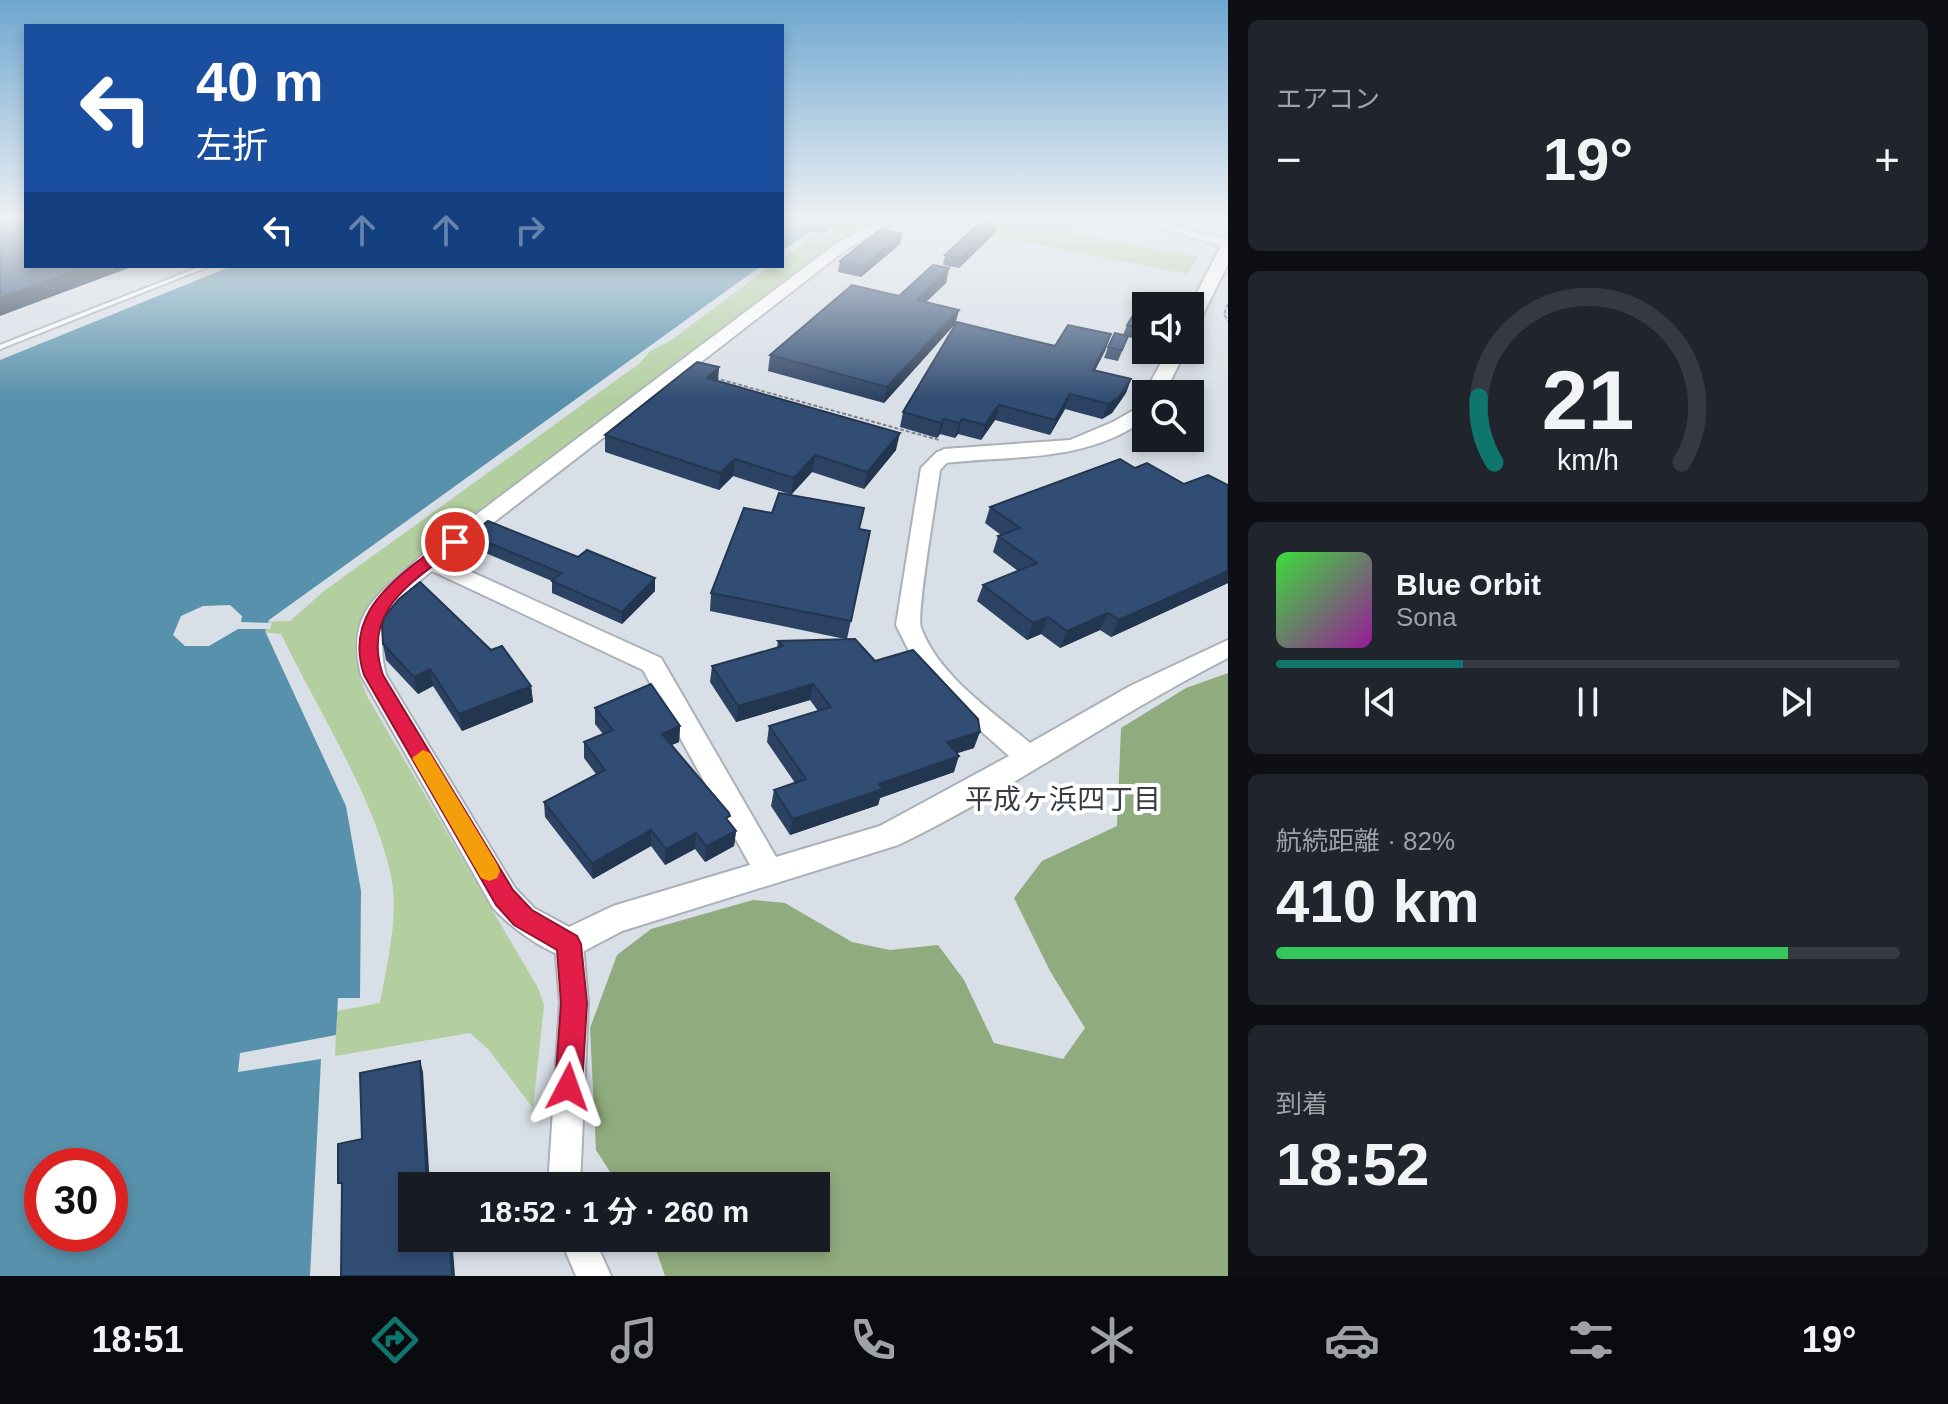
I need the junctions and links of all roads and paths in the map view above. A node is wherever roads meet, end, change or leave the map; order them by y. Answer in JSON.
{"nodes":[{"id":1,"x":170,"y":281,"type":"edge"},
{"id":2,"x":797,"y":281,"type":"edge"},
{"id":3,"x":1228,"y":304,"type":"edge"},
{"id":4,"x":1228,"y":321,"type":"edge"},
{"id":5,"x":0,"y":347,"type":"edge"},
{"id":6,"x":681,"y":369,"type":"junction"},
{"id":7,"x":1132,"y":421,"type":"edge"},
{"id":8,"x":947,"y":449,"type":"junction"},
{"id":9,"x":429,"y":561,"type":"junction"},
{"id":10,"x":1228,"y":648,"type":"edge"},
{"id":11,"x":1027,"y":756,"type":"junction"},
{"id":12,"x":769,"y":872,"type":"junction"},
{"id":13,"x":569,"y":944,"type":"junction"},
{"id":14,"x":565,"y":1172,"type":"edge"},
{"id":15,"x":583,"y":1252,"type":"edge"},
{"id":16,"x":594,"y":1276,"type":"edge"}],
"edges":[{"from":1,"to":5,"type":"lane"},
{"from":2,"to":6,"type":"street"},
{"from":3,"to":4,"type":"path"},
{"from":6,"to":8,"type":"path"},
{"from":6,"to":9,"type":"street"},
{"from":7,"to":8,"type":"main road"},
{"from":8,"to":11,"type":"street"},
{"from":9,"to":12,"type":"street"},
{"from":9,"to":13,"type":"street"},
{"from":10,"to":11,"type":"street"},
{"from":11,"to":12,"type":"street"},
{"from":12,"to":13,"type":"street"},
{"from":13,"to":14,"type":"street"},
{"from":15,"to":16,"type":"street"}]}
